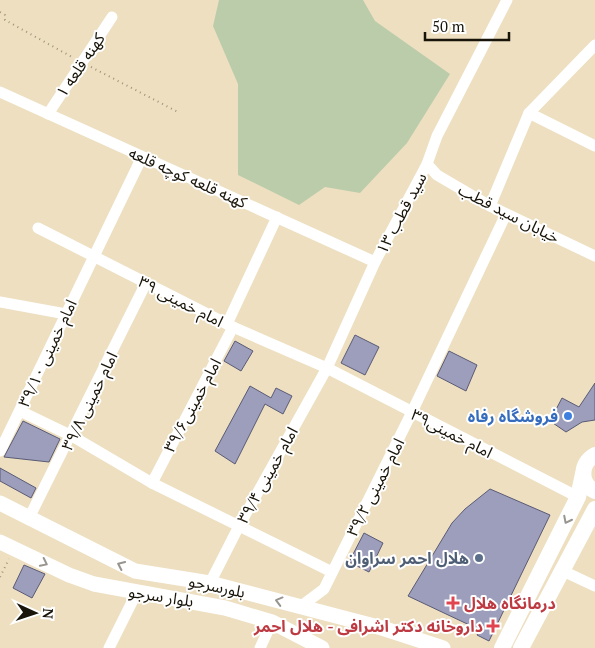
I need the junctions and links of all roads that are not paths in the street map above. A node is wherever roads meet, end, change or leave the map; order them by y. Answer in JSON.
{"nodes":[{"id":1,"x":507,"y":0,"type":"edge"},
{"id":2,"x":112,"y":17,"type":"dead end"},
{"id":3,"x":595,"y":44,"type":"edge"},
{"id":4,"x":0,"y":93,"type":"edge"},
{"id":5,"x":529,"y":113,"type":"junction"},
{"id":6,"x":48,"y":114,"type":"junction"},
{"id":7,"x":595,"y":146,"type":"edge"},
{"id":8,"x":142,"y":157,"type":"junction"},
{"id":9,"x":427,"y":164,"type":"junction"},
{"id":10,"x":490,"y":206,"type":"junction"},
{"id":11,"x":506,"y":214,"type":"junction"},
{"id":12,"x":277,"y":217,"type":"junction"},
{"id":13,"x":38,"y":228,"type":"dead end"},
{"id":14,"x":93,"y":256,"type":"junction"},
{"id":15,"x":595,"y":256,"type":"edge"},
{"id":16,"x":375,"y":262,"type":"junction"},
{"id":17,"x":146,"y":283,"type":"junction"},
{"id":18,"x":0,"y":302,"type":"edge"},
{"id":19,"x":66,"y":314,"type":"junction"},
{"id":20,"x":230,"y":325,"type":"junction"},
{"id":21,"x":327,"y":368,"type":"junction"},
{"id":22,"x":20,"y":411,"type":"junction"},
{"id":23,"x":412,"y":412,"type":"junction"},
{"id":24,"x":5,"y":427,"type":"edge"},
{"id":25,"x":72,"y":436,"type":"junction"},
{"id":26,"x":0,"y":451,"type":"edge"},
{"id":27,"x":595,"y":455,"type":"edge"},
{"id":28,"x":583,"y":474,"type":"junction"},
{"id":29,"x":152,"y":483,"type":"junction"},
{"id":30,"x":595,"y":492,"type":"edge"},
{"id":31,"x":578,"y":497,"type":"junction"},
{"id":32,"x":0,"y":503,"type":"edge"},
{"id":33,"x":595,"y":509,"type":"edge"},
{"id":34,"x":30,"y":518,"type":"junction"},
{"id":35,"x":239,"y":526,"type":"junction"},
{"id":36,"x":0,"y":542,"type":"edge"},
{"id":37,"x":563,"y":571,"type":"junction"},
{"id":38,"x":332,"y":572,"type":"junction"},
{"id":39,"x":143,"y":574,"type":"junction"},
{"id":40,"x":210,"y":583,"type":"junction"},
{"id":41,"x":595,"y":586,"type":"edge"},
{"id":42,"x":136,"y":592,"type":"junction"},
{"id":43,"x":203,"y":603,"type":"junction"},
{"id":44,"x":300,"y":607,"type":"junction"},
{"id":45,"x":272,"y":622,"type":"junction"},
{"id":46,"x":109,"y":648,"type":"edge"},
{"id":47,"x":260,"y":648,"type":"edge"},
{"id":48,"x":322,"y":648,"type":"edge"},
{"id":49,"x":444,"y":648,"type":"edge"},
{"id":50,"x":502,"y":648,"type":"edge"},
{"id":51,"x":521,"y":648,"type":"edge"}],
"edges":[{"from":1,"to":9,"type":"street","name":"سید قطب ۱۳"},
{"from":2,"to":6,"type":"street","name":"کهنه قلعه ۱"},
{"from":3,"to":5,"type":"street"},
{"from":4,"to":6,"type":"street","name":"کهنه قلعه کوچه قلعه"},
{"from":5,"to":7,"type":"street"},
{"from":5,"to":10,"type":"street"},
{"from":6,"to":8,"type":"street","name":"کهنه قلعه کوچه قلعه"},
{"from":8,"to":12,"type":"street","name":"کهنه قلعه کوچه قلعه"},
{"from":8,"to":14,"type":"street","name":"امام خمینی ۳۹/۱۰"},
{"from":9,"to":10,"type":"street","name":"خیابان سید قطب"},
{"from":9,"to":16,"type":"street","name":"سید قطب ۱۳"},
{"from":10,"to":11,"type":"street","name":"خیابان سید قطب"},
{"from":11,"to":15,"type":"street","name":"خیابان سید قطب"},
{"from":11,"to":23,"type":"street","name":"امام خمینی ۳۹/۲"},
{"from":12,"to":16,"type":"street","name":"کهنه قلعه کوچه قلعه"},
{"from":12,"to":20,"type":"street","name":"امام خمینی۳۹/۶"},
{"from":13,"to":14,"type":"street","name":"امام خمینی ۳۹"},
{"from":14,"to":17,"type":"street","name":"امام خمینی ۳۹"},
{"from":14,"to":19,"type":"street","name":"امام خمینی ۳۹/۱۰"},
{"from":16,"to":21,"type":"street","name":"سید قطب ۱۳"},
{"from":17,"to":20,"type":"street","name":"امام خمینی ۳۹"},
{"from":17,"to":25,"type":"street","name":"امام خمینی ۳۹/۸"},
{"from":18,"to":19,"type":"street"},
{"from":19,"to":22,"type":"street","name":"امام خمینی ۳۹/۱۰"},
{"from":20,"to":21,"type":"street","name":"امام خمینی ۳۹"},
{"from":20,"to":29,"type":"street","name":"امام خمینی۳۹/۶"},
{"from":21,"to":23,"type":"street","name":"امام خمینی۳۹"},
{"from":21,"to":35,"type":"street","name":"امام خمینی ۳۹/۴"},
{"from":22,"to":24,"type":"street","name":"امام خمینی ۳۹/۱۰"},
{"from":22,"to":25,"type":"street"},
{"from":23,"to":31,"type":"street","name":"امام خمینی۳۹"},
{"from":23,"to":38,"type":"street","name":"امام خمینی ۳۹/۲"},
{"from":24,"to":26,"type":"street","name":"امام خمینی ۳۹/۱۰"},
{"from":25,"to":29,"type":"street"},
{"from":25,"to":34,"type":"street","name":"امام خمینی ۳۹/۸"},
{"from":27,"to":28,"type":"main road"},
{"from":28,"to":30,"type":"main road"},
{"from":28,"to":31,"type":"main road"},
{"from":29,"to":35,"type":"street"},
{"from":31,"to":50,"type":"main road","one_way":true},
{"from":32,"to":34,"type":"street","name":"بلورسرجو"},
{"from":33,"to":37,"type":"main road"},
{"from":39,"to":34,"type":"street","name":"بلورسرجو","one_way":true},
{"from":35,"to":38,"type":"street"},
{"from":35,"to":40,"type":"street","name":"امام خمینی ۳۹/۴"},
{"from":36,"to":42,"type":"street","name":"بلوار سرجو","one_way":true},
{"from":37,"to":41,"type":"street"},
{"from":37,"to":51,"type":"main road"},
{"from":38,"to":44,"type":"street","name":"امام خمینی ۳۹/۲"},
{"from":39,"to":40,"type":"street","name":"بلورسرجو"},
{"from":39,"to":42,"type":"street"},
{"from":40,"to":43,"type":"street"},
{"from":44,"to":40,"type":"street","name":"بلورسرجو","one_way":true},
{"from":42,"to":43,"type":"street","name":"بلوار سرجو"},
{"from":42,"to":46,"type":"street"},
{"from":43,"to":45,"type":"street","name":"بلوار سرجو"},
{"from":44,"to":49,"type":"street","name":"بلورسرجو"},
{"from":45,"to":47,"type":"street"},
{"from":45,"to":48,"type":"street","name":"بلوار سرجو"}]}
